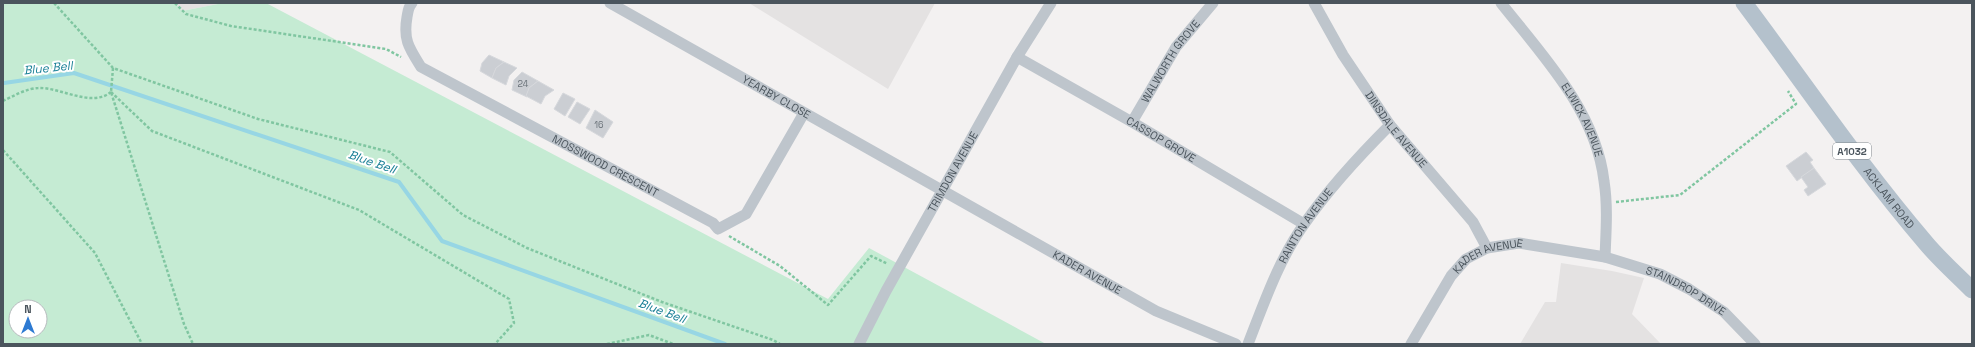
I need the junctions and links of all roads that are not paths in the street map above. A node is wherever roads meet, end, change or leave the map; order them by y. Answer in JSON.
{"nodes":[{"id":1,"x":412,"y":3,"type":"edge"},
{"id":2,"x":610,"y":3,"type":"edge"},
{"id":3,"x":1051,"y":3,"type":"edge"},
{"id":4,"x":1213,"y":3,"type":"edge"},
{"id":5,"x":1314,"y":3,"type":"edge"},
{"id":6,"x":1501,"y":3,"type":"edge"},
{"id":7,"x":1744,"y":3,"type":"edge"},
{"id":8,"x":1017,"y":57,"type":"junction"},
{"id":9,"x":804,"y":113,"type":"junction"},
{"id":10,"x":1132,"y":122,"type":"junction"},
{"id":11,"x":1390,"y":124,"type":"junction"},
{"id":12,"x":943,"y":191,"type":"junction"},
{"id":13,"x":1304,"y":224,"type":"junction"},
{"id":14,"x":1487,"y":248,"type":"junction"},
{"id":15,"x":1605,"y":257,"type":"junction"},
{"id":16,"x":1972,"y":290,"type":"edge"},
{"id":17,"x":859,"y":344,"type":"edge"},
{"id":18,"x":1236,"y":344,"type":"edge"},
{"id":19,"x":1248,"y":344,"type":"edge"},
{"id":20,"x":1411,"y":344,"type":"edge"},
{"id":21,"x":1755,"y":344,"type":"edge"}],
"edges":[{"from":1,"to":9,"type":"street","name":"MOSSWOOD CRESCENT"},
{"from":2,"to":9,"type":"street","name":"YEARBY CLOSE"},
{"from":3,"to":8,"type":"street","name":"TRIMDON AVENUE"},
{"from":4,"to":10,"type":"street","name":"WALWORTH GROVE"},
{"from":5,"to":11,"type":"street","name":"DINSDALE AVENUE"},
{"from":6,"to":15,"type":"street","name":"ELWICK AVENUE"},
{"from":7,"to":16,"type":"main road","name":"ACKLAM ROAD","number":"A1032"},
{"from":8,"to":10,"type":"street","name":"CASSOP GROVE"},
{"from":8,"to":12,"type":"street","name":"TRIMDON AVENUE"},
{"from":9,"to":12,"type":"street","name":"YEARBY CLOSE"},
{"from":10,"to":13,"type":"street","name":"CASSOP GROVE"},
{"from":11,"to":13,"type":"street","name":"RAINTON AVENUE"},
{"from":11,"to":14,"type":"street","name":"DINSDALE AVENUE"},
{"from":12,"to":17,"type":"street","name":"TRIMDON AVENUE"},
{"from":12,"to":18,"type":"street","name":"KADER AVENUE"},
{"from":13,"to":19,"type":"street","name":"RAINTON AVENUE"},
{"from":14,"to":15,"type":"street","name":"KADER AVENUE"},
{"from":14,"to":20,"type":"street","name":"KADER AVENUE"},
{"from":15,"to":21,"type":"street","name":"STAINDROP DRIVE"}]}
